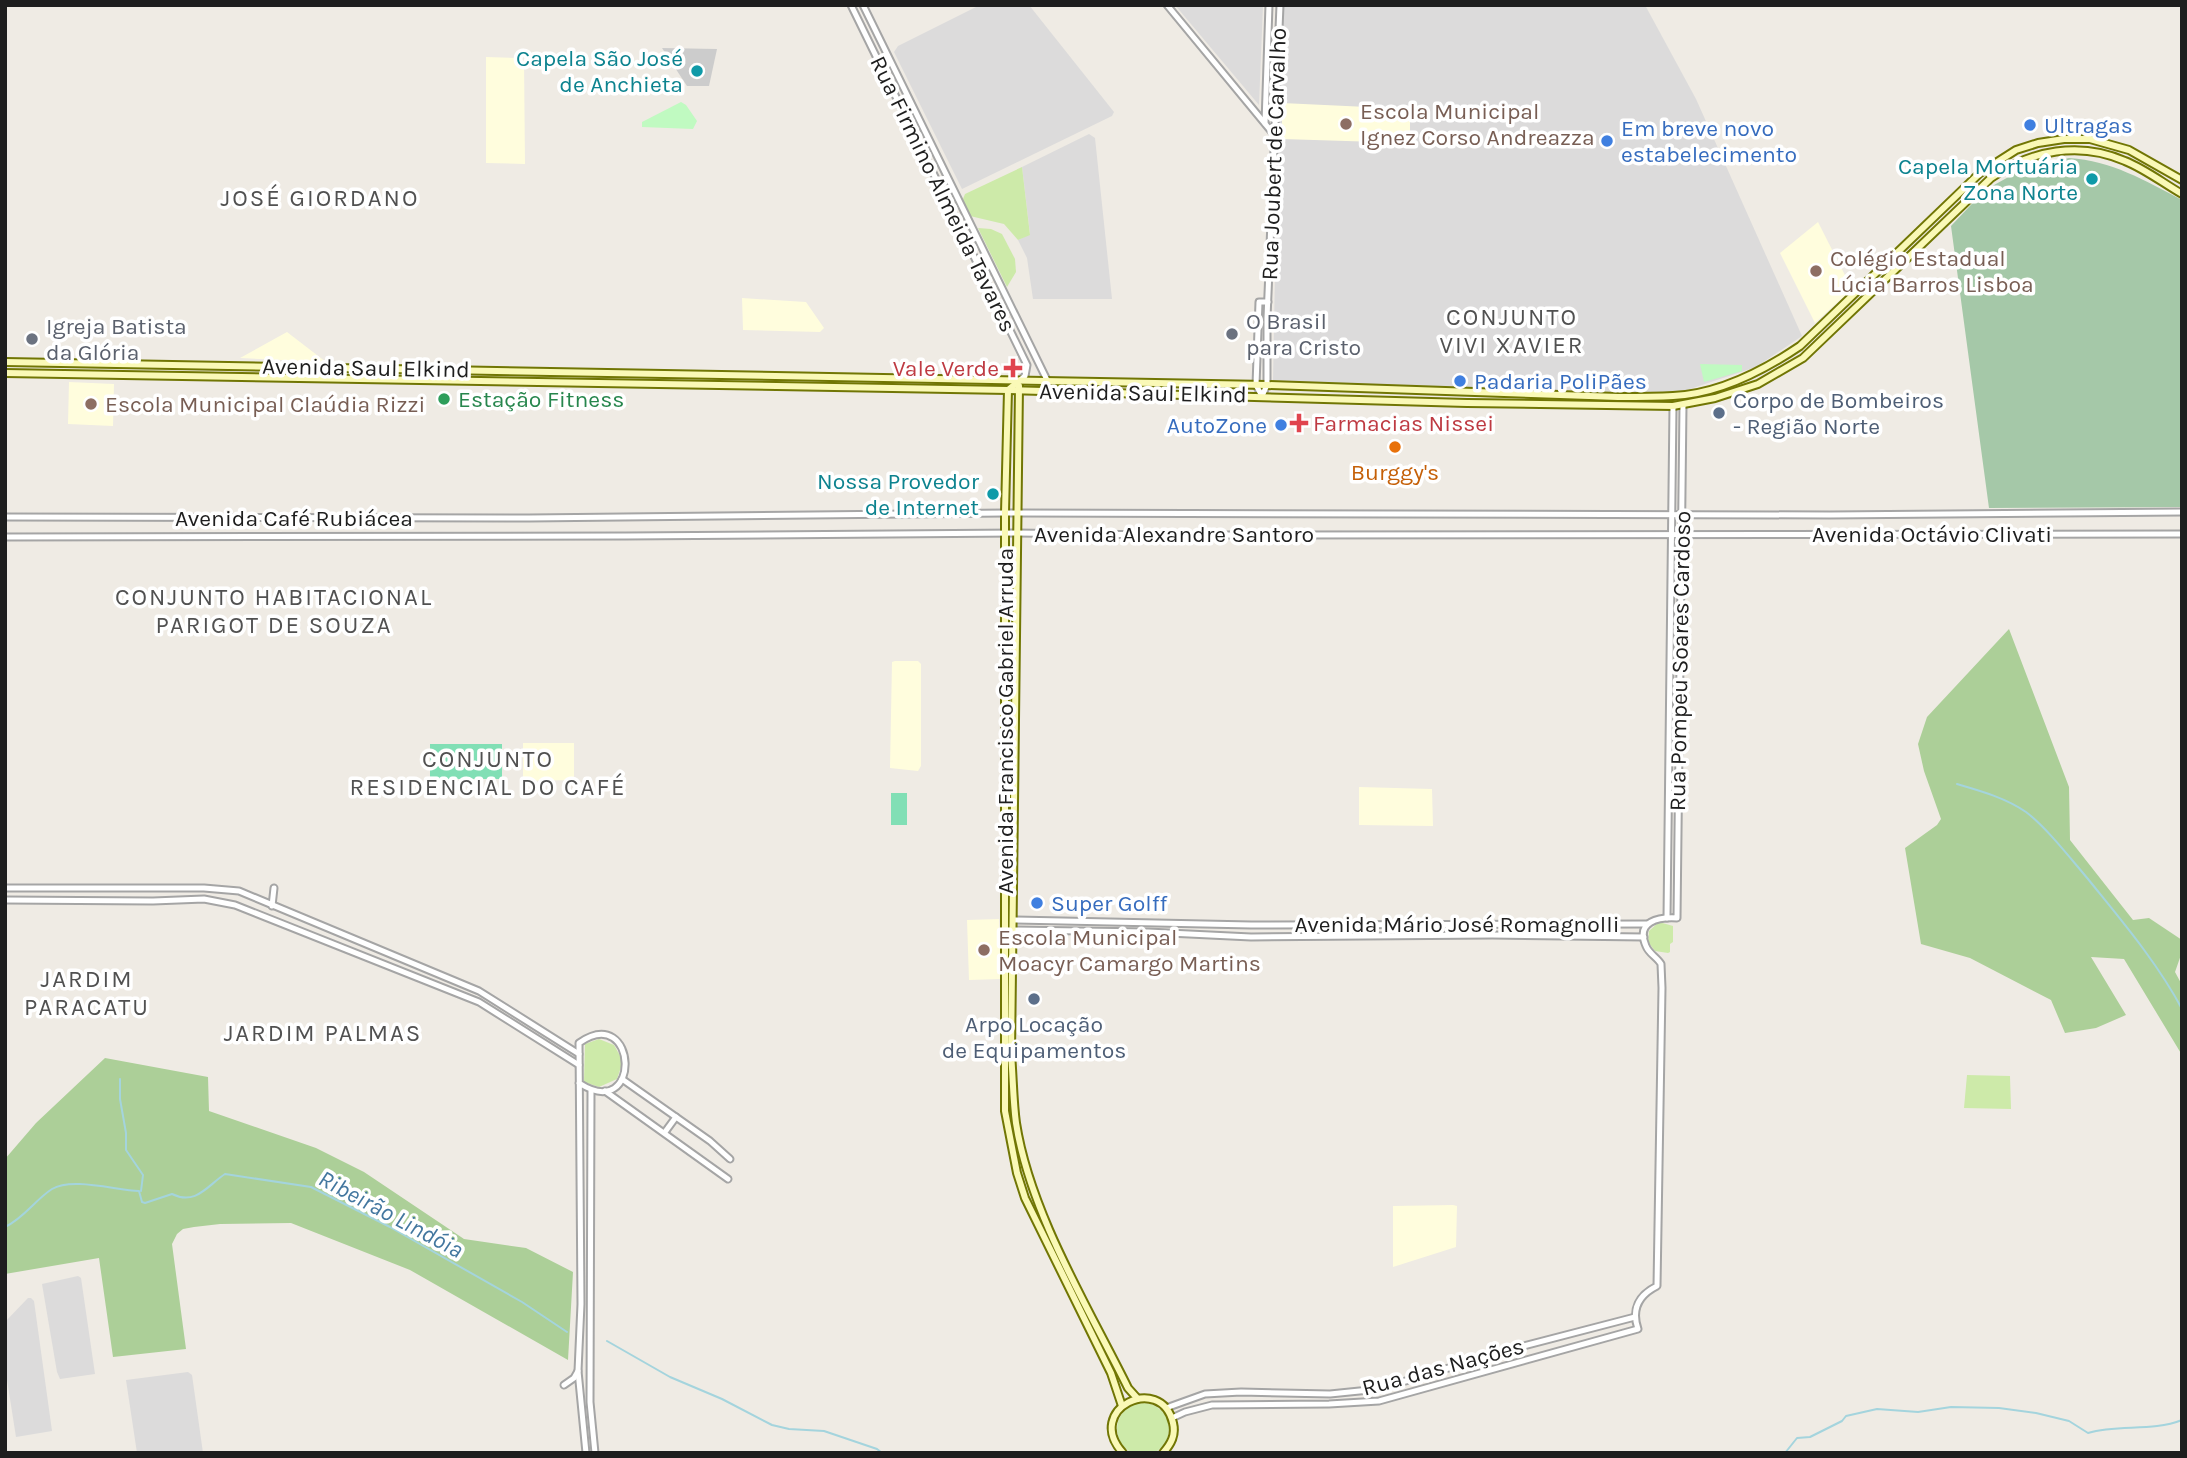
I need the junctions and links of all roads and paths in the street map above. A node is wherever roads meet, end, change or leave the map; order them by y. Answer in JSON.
{"nodes":[{"id":1,"x":850,"y":5,"type":"edge"},
{"id":2,"x":863,"y":5,"type":"edge"},
{"id":3,"x":1167,"y":5,"type":"edge"},
{"id":4,"x":1269,"y":5,"type":"edge"},
{"id":5,"x":1280,"y":5,"type":"edge"},
{"id":6,"x":1265,"y":102,"type":"junction"},
{"id":7,"x":1252,"y":109,"type":"junction"},
{"id":8,"x":1265,"y":123,"type":"junction"},
{"id":9,"x":1276,"y":137,"type":"junction"},
{"id":10,"x":2030,"y":145,"type":"junction"},
{"id":11,"x":2012,"y":164,"type":"junction"},
{"id":12,"x":2182,"y":180,"type":"edge"},
{"id":13,"x":2182,"y":194,"type":"edge"},
{"id":14,"x":1956,"y":198,"type":"junction"},
{"id":15,"x":1945,"y":221,"type":"junction"},
{"id":16,"x":1268,"y":302,"type":"junction"},
{"id":17,"x":5,"y":362,"type":"edge"},
{"id":18,"x":5,"y":373,"type":"edge"},
{"id":19,"x":743,"y":375,"type":"junction"},
{"id":20,"x":1019,"y":381,"type":"junction"},
{"id":21,"x":1048,"y":382,"type":"junction"},
{"id":22,"x":1132,"y":384,"type":"junction"},
{"id":23,"x":1168,"y":384,"type":"junction"},
{"id":24,"x":742,"y":385,"type":"junction"},
{"id":25,"x":1256,"y":385,"type":"junction"},
{"id":26,"x":1267,"y":385,"type":"junction"},
{"id":27,"x":1713,"y":388,"type":"junction"},
{"id":28,"x":1008,"y":390,"type":"junction"},
{"id":29,"x":1020,"y":390,"type":"junction"},
{"id":30,"x":1119,"y":393,"type":"junction"},
{"id":31,"x":1694,"y":393,"type":"junction"},
{"id":32,"x":1168,"y":395,"type":"junction"},
{"id":33,"x":1262,"y":396,"type":"junction"},
{"id":34,"x":1715,"y":398,"type":"junction"},
{"id":35,"x":1683,"y":405,"type":"junction"},
{"id":36,"x":1673,"y":406,"type":"junction"},
{"id":37,"x":2182,"y":512,"type":"edge"},
{"id":38,"x":1005,"y":513,"type":"junction"},
{"id":39,"x":1017,"y":514,"type":"junction"},
{"id":40,"x":1672,"y":514,"type":"junction"},
{"id":41,"x":1682,"y":514,"type":"junction"},
{"id":42,"x":5,"y":517,"type":"edge"},
{"id":43,"x":583,"y":517,"type":"joint"},
{"id":44,"x":1017,"y":533,"type":"junction"},
{"id":45,"x":1005,"y":534,"type":"junction"},
{"id":46,"x":1672,"y":534,"type":"junction"},
{"id":47,"x":1681,"y":534,"type":"junction"},
{"id":48,"x":2182,"y":534,"type":"edge"},
{"id":49,"x":582,"y":536,"type":"joint"},
{"id":50,"x":5,"y":537,"type":"edge"},
{"id":51,"x":5,"y":888,"type":"edge"},
{"id":52,"x":274,"y":888,"type":"dead end"},
{"id":53,"x":5,"y":900,"type":"edge"},
{"id":54,"x":272,"y":906,"type":"junction"},
{"id":55,"x":1004,"y":918,"type":"junction"},
{"id":56,"x":1667,"y":918,"type":"junction"},
{"id":57,"x":1677,"y":918,"type":"joint"},
{"id":58,"x":1013,"y":920,"type":"junction"},
{"id":59,"x":1648,"y":924,"type":"junction"},
{"id":60,"x":1013,"y":930,"type":"junction"},
{"id":61,"x":1644,"y":937,"type":"junction"},
{"id":62,"x":579,"y":1054,"type":"junction"},
{"id":63,"x":579,"y":1065,"type":"junction"},
{"id":64,"x":622,"y":1079,"type":"junction"},
{"id":65,"x":579,"y":1083,"type":"junction"},
{"id":66,"x":591,"y":1091,"type":"junction"},
{"id":67,"x":605,"y":1091,"type":"junction"},
{"id":68,"x":676,"y":1117,"type":"junction"},
{"id":69,"x":665,"y":1132,"type":"junction"},
{"id":70,"x":730,"y":1159,"type":"dead end"},
{"id":71,"x":728,"y":1179,"type":"dead end"},
{"id":72,"x":1635,"y":1317,"type":"junction"},
{"id":73,"x":1618,"y":1321,"type":"junction"},
{"id":74,"x":1621,"y":1333,"type":"junction"},
{"id":75,"x":578,"y":1371,"type":"junction"},
{"id":76,"x":564,"y":1385,"type":"dead end"},
{"id":77,"x":1137,"y":1398,"type":"junction"},
{"id":78,"x":1122,"y":1406,"type":"junction"},
{"id":79,"x":1166,"y":1408,"type":"junction"},
{"id":80,"x":1172,"y":1418,"type":"junction"},
{"id":81,"x":1165,"y":1452,"type":"edge"},
{"id":82,"x":586,"y":1453,"type":"edge"},
{"id":83,"x":595,"y":1453,"type":"edge"},
{"id":84,"x":1123,"y":1453,"type":"edge"}],
"edges":[{"from":1,"to":20,"type":"street","name":"Rua Firmino Almeida Tavares"},
{"from":2,"to":21,"type":"street","name":"Rua Firmino Almeida Tavares"},
{"from":3,"to":7,"type":"street"},
{"from":4,"to":6,"type":"street","name":"Rua Joubert de Carvalho"},
{"from":5,"to":9,"type":"street","name":"Rua Joubert de Carvalho"},
{"from":6,"to":7,"type":"street"},
{"from":6,"to":8,"type":"street","name":"Rua Joubert de Carvalho"},
{"from":7,"to":8,"type":"street"},
{"from":8,"to":9,"type":"street"},
{"from":9,"to":16,"type":"street","name":"Rua Joubert de Carvalho"},
{"from":10,"to":11,"type":"main road"},
{"from":10,"to":12,"type":"main road","name":"Avenida Saul Elkind"},
{"from":10,"to":14,"type":"main road","name":"Avenida Saul Elkind"},
{"from":11,"to":13,"type":"main road","name":"Avenida Saul Elkind"},
{"from":11,"to":15,"type":"main road","name":"Avenida Saul Elkind"},
{"from":14,"to":15,"type":"main road"},
{"from":14,"to":27,"type":"main road","name":"Avenida Saul Elkind"},
{"from":15,"to":34,"type":"main road","name":"Avenida Saul Elkind"},
{"from":16,"to":25,"type":"street","name":"Rua Joubert de Carvalho"},
{"from":16,"to":26,"type":"street","name":"Rua Joubert de Carvalho"},
{"from":17,"to":19,"type":"main road","name":"Avenida Saul Elkind"},
{"from":18,"to":24,"type":"main road","name":"Avenida Saul Elkind"},
{"from":19,"to":20,"type":"main road","name":"Avenida Saul Elkind"},
{"from":19,"to":24,"type":"main road"},
{"from":20,"to":21,"type":"main road","name":"Avenida Saul Elkind"},
{"from":20,"to":28,"type":"main road"},
{"from":20,"to":29,"type":"main road","name":"Avenida Francisco Gabriel Arruda"},
{"from":21,"to":22,"type":"main road","name":"Avenida Saul Elkind"},
{"from":22,"to":23,"type":"main road","name":"Avenida Saul Elkind"},
{"from":22,"to":30,"type":"main road"},
{"from":23,"to":25,"type":"main road","name":"Avenida Saul Elkind"},
{"from":23,"to":32,"type":"main road"},
{"from":24,"to":28,"type":"main road","name":"Avenida Saul Elkind"},
{"from":25,"to":26,"type":"main road","name":"Avenida Saul Elkind"},
{"from":25,"to":33,"type":"street"},
{"from":26,"to":31,"type":"main road","name":"Avenida Saul Elkind"},
{"from":26,"to":33,"type":"street"},
{"from":27,"to":31,"type":"main road","name":"Avenida Saul Elkind"},
{"from":27,"to":34,"type":"main road"},
{"from":28,"to":29,"type":"main road","name":"Avenida Saul Elkind"},
{"from":28,"to":38,"type":"main road","name":"Avenida Francisco Gabriel Arruda"},
{"from":29,"to":30,"type":"main road","name":"Avenida Saul Elkind"},
{"from":29,"to":39,"type":"main road","name":"Avenida Francisco Gabriel Arruda"},
{"from":30,"to":32,"type":"main road","name":"Avenida Saul Elkind"},
{"from":31,"to":36,"type":"main road"},
{"from":32,"to":33,"type":"main road","name":"Avenida Saul Elkind"},
{"from":33,"to":36,"type":"main road","name":"Avenida Saul Elkind"},
{"from":34,"to":35,"type":"main road","name":"Avenida Saul Elkind"},
{"from":35,"to":36,"type":"main road","name":"Avenida Saul Elkind"},
{"from":35,"to":41,"type":"street","name":"Rua Pompeu Soares Cardoso"},
{"from":36,"to":40,"type":"street","name":"Rua Pompeu Soares Cardoso"},
{"from":37,"to":41,"type":"street","name":"Avenida Octávio Clivati"},
{"from":38,"to":39,"type":"street","name":"Avenida Alexandre Santoro"},
{"from":38,"to":43,"type":"street","name":"Avenida Alexandre Santoro"},
{"from":38,"to":45,"type":"main road","name":"Avenida Francisco Gabriel Arruda"},
{"from":39,"to":40,"type":"street","name":"Avenida Alexandre Santoro"},
{"from":39,"to":44,"type":"main road","name":"Avenida Francisco Gabriel Arruda"},
{"from":40,"to":41,"type":"street","name":"Avenida Alexandre Santoro"},
{"from":40,"to":46,"type":"street","name":"Rua Pompeu Soares Cardoso"},
{"from":41,"to":47,"type":"street","name":"Rua Pompeu Soares Cardoso"},
{"from":42,"to":43,"type":"street","name":"Avenida Café Rubiácea"},
{"from":44,"to":45,"type":"street","name":"Avenida Alexandre Santoro"},
{"from":44,"to":46,"type":"street","name":"Avenida Alexandre Santoro"},
{"from":44,"to":58,"type":"main road","name":"Avenida Francisco Gabriel Arruda"},
{"from":45,"to":49,"type":"street","name":"Avenida Alexandre Santoro"},
{"from":45,"to":55,"type":"main road","name":"Avenida Francisco Gabriel Arruda"},
{"from":46,"to":47,"type":"street","name":"Avenida Alexandre Santoro"},
{"from":46,"to":56,"type":"street","name":"Rua Pompeu Soares Cardoso"},
{"from":47,"to":48,"type":"street","name":"Avenida Octávio Clivati"},
{"from":47,"to":57,"type":"street","name":"Rua Pompeu Soares Cardoso"},
{"from":49,"to":50,"type":"street","name":"Avenida Café Rubiácea"},
{"from":51,"to":54,"type":"street"},
{"from":52,"to":54,"type":"street"},
{"from":53,"to":63,"type":"street"},
{"from":54,"to":62,"type":"street"},
{"from":55,"to":60,"type":"main road"},
{"from":55,"to":78,"type":"main road","name":"Avenida Francisco Gabriel Arruda"},
{"from":56,"to":57,"type":"street","name":"Avenida Mário José Romagnolli"},
{"from":56,"to":59,"type":"street","name":"Avenida Mário José Romagnolli"},
{"from":58,"to":59,"type":"street","name":"Avenida Mário José Romagnolli"},
{"from":58,"to":60,"type":"main road","name":"Avenida Francisco Gabriel Arruda"},
{"from":59,"to":61,"type":"street"},
{"from":60,"to":61,"type":"street","name":"Avenida Mário José Romagnolli"},
{"from":60,"to":77,"type":"main road","name":"Avenida Francisco Gabriel Arruda"},
{"from":61,"to":72,"type":"street"},
{"from":62,"to":63,"type":"street"},
{"from":62,"to":64,"type":"street"},
{"from":63,"to":65,"type":"street"},
{"from":64,"to":67,"type":"street"},
{"from":64,"to":68,"type":"street"},
{"from":65,"to":66,"type":"street"},
{"from":65,"to":75,"type":"street"},
{"from":66,"to":67,"type":"street"},
{"from":66,"to":83,"type":"street"},
{"from":67,"to":69,"type":"street"},
{"from":68,"to":69,"type":"street"},
{"from":68,"to":70,"type":"street"},
{"from":69,"to":71,"type":"street"},
{"from":72,"to":73,"type":"street","name":"Rua das Nações"},
{"from":72,"to":74,"type":"street","name":"Rua das Nações"},
{"from":73,"to":74,"type":"street"},
{"from":73,"to":79,"type":"street","name":"Rua das Nações"},
{"from":74,"to":80,"type":"street","name":"Rua das Nações"},
{"from":75,"to":76,"type":"street"},
{"from":75,"to":82,"type":"street"},
{"from":77,"to":78,"type":"main road"},
{"from":77,"to":79,"type":"main road"},
{"from":78,"to":84,"type":"main road"},
{"from":79,"to":80,"type":"main road"},
{"from":80,"to":81,"type":"main road"}]}
